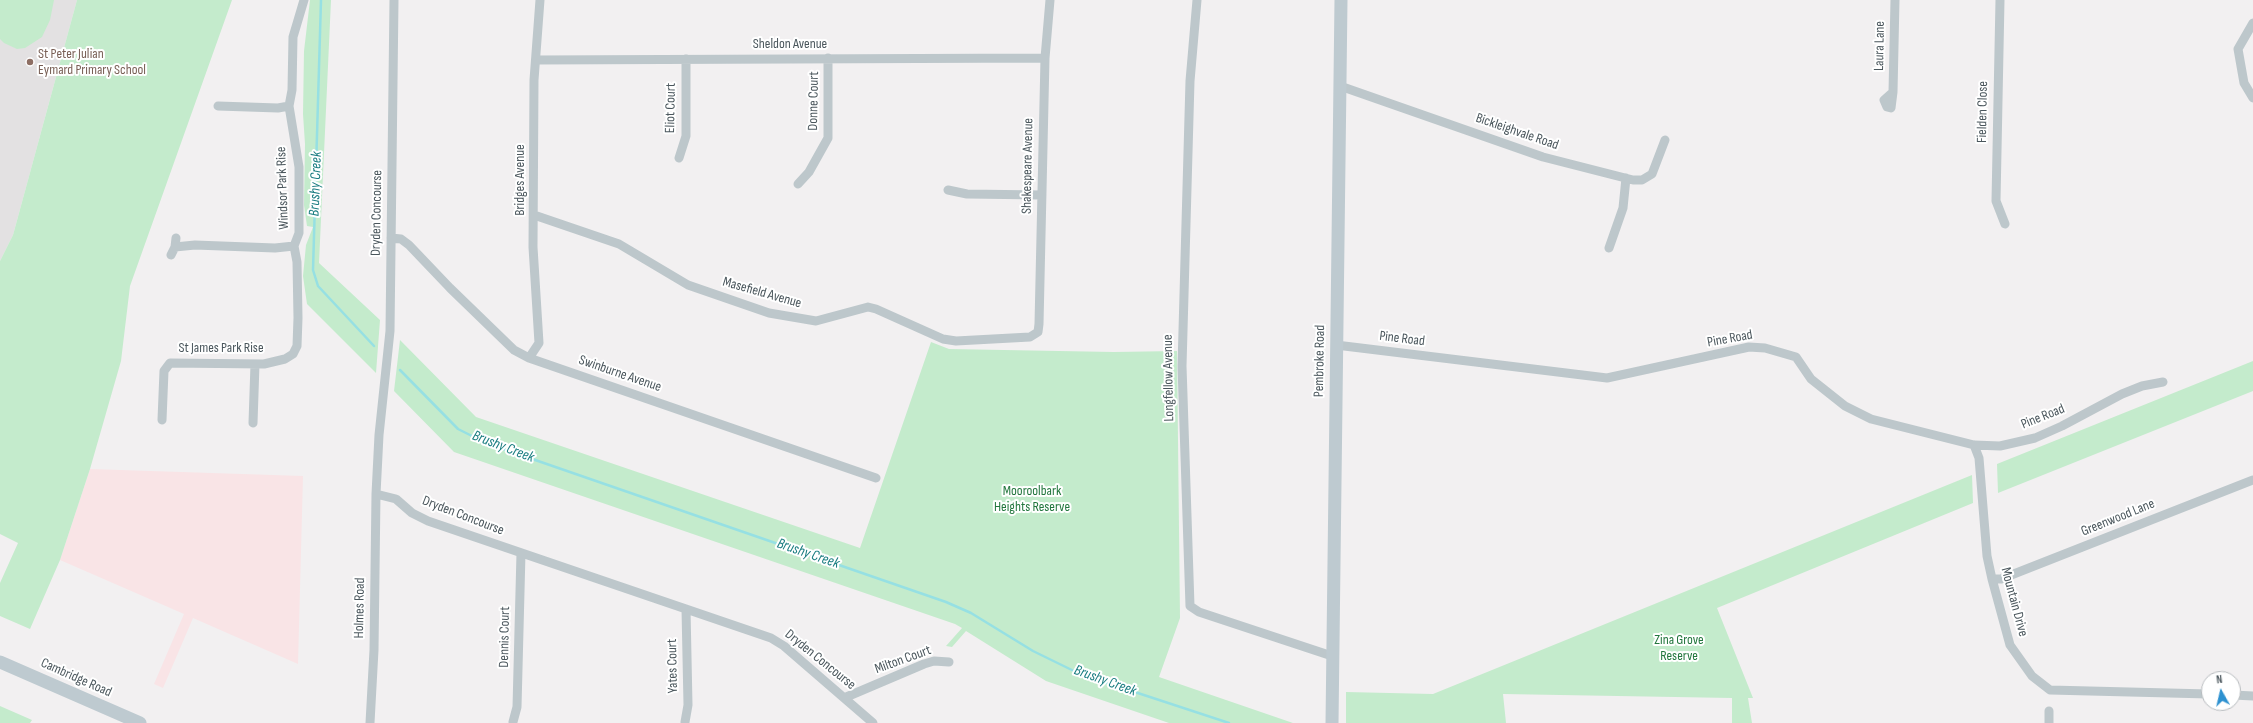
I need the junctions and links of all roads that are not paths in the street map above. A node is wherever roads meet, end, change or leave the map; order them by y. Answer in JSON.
{"nodes":[{"id":1,"x":304,"y":0,"type":"edge"},
{"id":2,"x":394,"y":0,"type":"edge"},
{"id":3,"x":540,"y":0,"type":"edge"},
{"id":4,"x":1050,"y":0,"type":"edge"},
{"id":5,"x":1197,"y":0,"type":"edge"},
{"id":6,"x":1341,"y":0,"type":"edge"},
{"id":7,"x":1895,"y":0,"type":"edge"},
{"id":8,"x":2000,"y":0,"type":"edge"},
{"id":9,"x":2253,"y":23,"type":"edge"},
{"id":10,"x":828,"y":58,"type":"junction"},
{"id":11,"x":1045,"y":58,"type":"junction"},
{"id":12,"x":686,"y":59,"type":"junction"},
{"id":13,"x":536,"y":60,"type":"junction"},
{"id":14,"x":1340,"y":86,"type":"junction"},
{"id":15,"x":1893,"y":92,"type":"dead end"},
{"id":16,"x":2253,"y":98,"type":"edge"},
{"id":17,"x":218,"y":106,"type":"dead end"},
{"id":18,"x":289,"y":106,"type":"junction"},
{"id":19,"x":1665,"y":140,"type":"dead end"},
{"id":20,"x":679,"y":158,"type":"dead end"},
{"id":21,"x":1626,"y":178,"type":"junction"},
{"id":22,"x":798,"y":184,"type":"dead end"},
{"id":23,"x":948,"y":190,"type":"dead end"},
{"id":24,"x":1042,"y":195,"type":"junction"},
{"id":25,"x":534,"y":216,"type":"junction"},
{"id":26,"x":2005,"y":224,"type":"dead end"},
{"id":27,"x":391,"y":238,"type":"junction"},
{"id":28,"x":174,"y":246,"type":"dead end"},
{"id":29,"x":294,"y":246,"type":"junction"},
{"id":30,"x":1609,"y":248,"type":"dead end"},
{"id":31,"x":1038,"y":332,"type":"joint"},
{"id":32,"x":1336,"y":345,"type":"junction"},
{"id":33,"x":529,"y":358,"type":"junction"},
{"id":34,"x":255,"y":364,"type":"junction"},
{"id":35,"x":2163,"y":382,"type":"dead end"},
{"id":36,"x":162,"y":420,"type":"dead end"},
{"id":37,"x":253,"y":423,"type":"dead end"},
{"id":38,"x":1974,"y":445,"type":"junction"},
{"id":39,"x":876,"y":478,"type":"dead end"},
{"id":40,"x":2253,"y":480,"type":"edge"},
{"id":41,"x":376,"y":494,"type":"junction"},
{"id":42,"x":521,"y":553,"type":"junction"},
{"id":43,"x":1992,"y":579,"type":"junction"},
{"id":44,"x":686,"y":609,"type":"junction"},
{"id":45,"x":1332,"y":656,"type":"junction"},
{"id":46,"x":0,"y":662,"type":"edge"},
{"id":47,"x":949,"y":662,"type":"dead end"},
{"id":48,"x":2201,"y":694,"type":"edge"},
{"id":49,"x":2241,"y":695,"type":"edge"},
{"id":50,"x":2253,"y":696,"type":"edge"},
{"id":51,"x":844,"y":698,"type":"junction"},
{"id":52,"x":2049,"y":711,"type":"dead end"},
{"id":53,"x":513,"y":722,"type":"edge"},
{"id":54,"x":685,"y":722,"type":"dead end"},
{"id":55,"x":140,"y":723,"type":"edge"},
{"id":56,"x":370,"y":723,"type":"edge"},
{"id":57,"x":873,"y":723,"type":"edge"},
{"id":58,"x":1332,"y":723,"type":"edge"},
{"id":59,"x":2049,"y":723,"type":"edge"}],
"edges":[{"from":1,"to":18,"type":"street","name":"Windsor Park Rise"},
{"from":2,"to":27,"type":"street","name":"Dryden Concourse"},
{"from":3,"to":13,"type":"street","name":"Bridges Avenue"},
{"from":4,"to":11,"type":"street","name":"Shakespeare Avenue"},
{"from":5,"to":45,"type":"street","name":"Longfellow Avenue"},
{"from":6,"to":14,"type":"street","name":"Pembroke Road"},
{"from":7,"to":15,"type":"street","name":"Laura Lane"},
{"from":8,"to":26,"type":"street","name":"Fielden Close"},
{"from":9,"to":16,"type":"street"},
{"from":10,"to":11,"type":"street","name":"Sheldon Avenue"},
{"from":10,"to":12,"type":"street","name":"Sheldon Avenue"},
{"from":10,"to":22,"type":"street","name":"Donne Court"},
{"from":11,"to":24,"type":"street","name":"Shakespeare Avenue"},
{"from":12,"to":13,"type":"street","name":"Sheldon Avenue"},
{"from":12,"to":20,"type":"street","name":"Eliot Court"},
{"from":13,"to":25,"type":"street","name":"Bridges Avenue"},
{"from":14,"to":21,"type":"street","name":"Bickleighvale Road"},
{"from":14,"to":32,"type":"street","name":"Pembroke Road"},
{"from":17,"to":18,"type":"street"},
{"from":18,"to":29,"type":"street","name":"Windsor Park Rise"},
{"from":19,"to":21,"type":"street","name":"Bickleighvale Road"},
{"from":21,"to":30,"type":"street"},
{"from":23,"to":24,"type":"street"},
{"from":24,"to":31,"type":"street","name":"Shakespeare Avenue"},
{"from":25,"to":31,"type":"street","name":"Masefield Avenue"},
{"from":25,"to":33,"type":"street","name":"Bridges Avenue"},
{"from":27,"to":33,"type":"street","name":"Swinburne Avenue"},
{"from":27,"to":41,"type":"street","name":"Dryden Concourse"},
{"from":28,"to":29,"type":"street","name":"Windsor Park Rise"},
{"from":29,"to":34,"type":"street","name":"St James Park Rise"},
{"from":32,"to":38,"type":"street","name":"Pine Road"},
{"from":32,"to":45,"type":"street","name":"Pembroke Road"},
{"from":33,"to":39,"type":"street","name":"Swinburne Avenue"},
{"from":34,"to":36,"type":"street","name":"St James Park Rise"},
{"from":34,"to":37,"type":"street"},
{"from":35,"to":38,"type":"street","name":"Pine Road"},
{"from":38,"to":43,"type":"street","name":"Mountain Drive"},
{"from":40,"to":43,"type":"street","name":"Greenwood Lane"},
{"from":41,"to":42,"type":"street","name":"Dryden Concourse"},
{"from":41,"to":56,"type":"street","name":"Holmes Road"},
{"from":42,"to":44,"type":"street","name":"Dryden Concourse"},
{"from":42,"to":53,"type":"street","name":"Dennis Court"},
{"from":43,"to":48,"type":"street","name":"Mountain Drive"},
{"from":44,"to":51,"type":"street","name":"Dryden Concourse"},
{"from":44,"to":54,"type":"street","name":"Yates Court"},
{"from":45,"to":58,"type":"street","name":"Pembroke Road"},
{"from":46,"to":55,"type":"street","name":"Cambridge Road"},
{"from":47,"to":51,"type":"street","name":"Milton Court"},
{"from":49,"to":50,"type":"street"},
{"from":51,"to":57,"type":"street","name":"Dryden Concourse"},
{"from":52,"to":59,"type":"street"}]}
